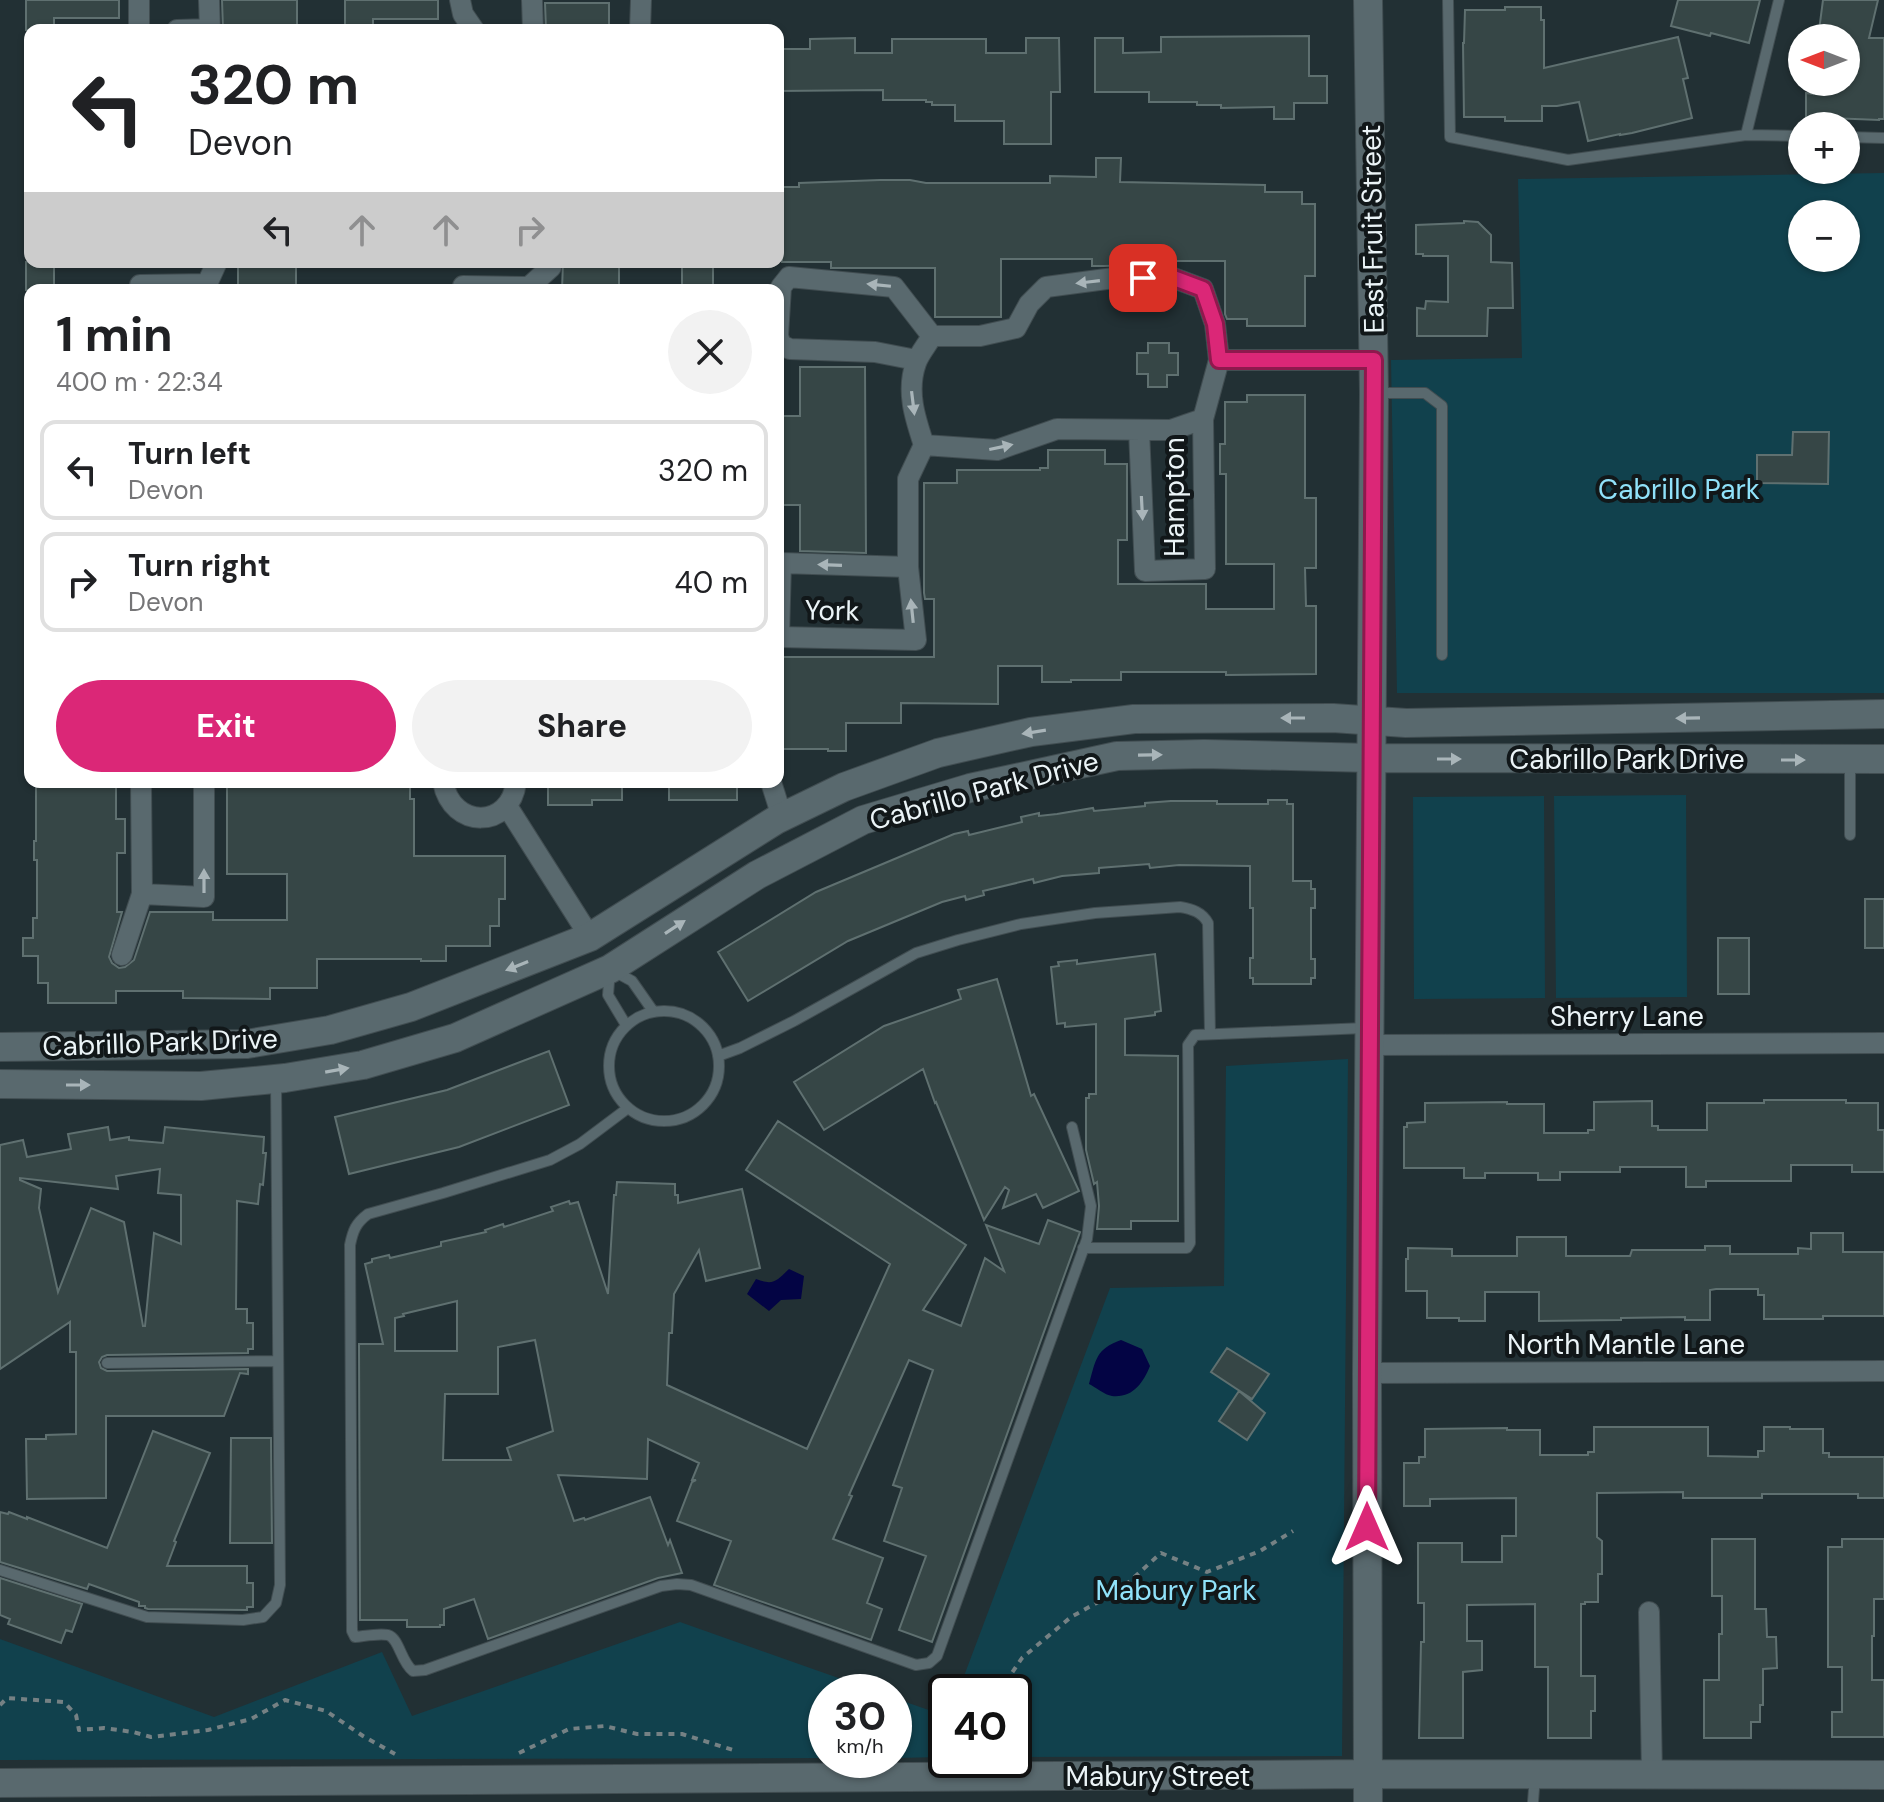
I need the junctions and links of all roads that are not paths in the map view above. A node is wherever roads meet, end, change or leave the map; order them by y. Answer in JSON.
{"nodes":[{"id":1,"x":139,"y":0,"type":"edge"},
{"id":2,"x":209,"y":0,"type":"edge"},
{"id":3,"x":460,"y":0,"type":"edge"},
{"id":4,"x":532,"y":0,"type":"edge"},
{"id":5,"x":641,"y":0,"type":"edge"},
{"id":6,"x":1368,"y":0,"type":"edge"},
{"id":7,"x":1448,"y":0,"type":"edge"},
{"id":8,"x":1779,"y":0,"type":"edge"},
{"id":9,"x":139,"y":24,"type":"edge"},
{"id":10,"x":210,"y":24,"type":"edge"},
{"id":11,"x":470,"y":24,"type":"edge"},
{"id":12,"x":532,"y":24,"type":"edge"},
{"id":13,"x":640,"y":24,"type":"edge"},
{"id":14,"x":1746,"y":135,"type":"junction"},
{"id":15,"x":1788,"y":136,"type":"edge"},
{"id":16,"x":1860,"y":137,"type":"edge"},
{"id":17,"x":1884,"y":138,"type":"edge"},
{"id":18,"x":550,"y":268,"type":"edge"},
{"id":19,"x":533,"y":284,"type":"edge"},
{"id":20,"x":783,"y":284,"type":"edge"},
{"id":21,"x":932,"y":336,"type":"junction"},
{"id":22,"x":784,"y":346,"type":"edge"},
{"id":23,"x":916,"y":360,"type":"junction"},
{"id":24,"x":1219,"y":360,"type":"junction"},
{"id":25,"x":1374,"y":360,"type":"junction"},
{"id":26,"x":1374,"y":393,"type":"junction"},
{"id":27,"x":1203,"y":419,"type":"junction"},
{"id":28,"x":1139,"y":430,"type":"junction"},
{"id":29,"x":924,"y":445,"type":"junction"},
{"id":30,"x":784,"y":563,"type":"edge"},
{"id":31,"x":908,"y":567,"type":"junction"},
{"id":32,"x":784,"y":638,"type":"edge"},
{"id":33,"x":1442,"y":655,"type":"dead end"},
{"id":34,"x":1884,"y":714,"type":"edge"},
{"id":35,"x":1850,"y":716,"type":"junction"},
{"id":36,"x":1371,"y":721,"type":"junction"},
{"id":37,"x":1371,"y":758,"type":"junction"},
{"id":38,"x":1884,"y":759,"type":"edge"},
{"id":39,"x":1850,"y":760,"type":"junction"},
{"id":40,"x":141,"y":788,"type":"edge"},
{"id":41,"x":204,"y":788,"type":"edge"},
{"id":42,"x":444,"y":788,"type":"edge"},
{"id":43,"x":515,"y":788,"type":"edge"},
{"id":44,"x":773,"y":788,"type":"edge"},
{"id":45,"x":507,"y":806,"type":"junction"},
{"id":46,"x":782,"y":817,"type":"junction"},
{"id":47,"x":1850,"y":835,"type":"dead end"},
{"id":48,"x":142,"y":894,"type":"junction"},
{"id":49,"x":590,"y":937,"type":"junction"},
{"id":50,"x":122,"y":955,"type":"dead end"},
{"id":51,"x":610,"y":969,"type":"junction"},
{"id":52,"x":653,"y":1011,"type":"junction"},
{"id":53,"x":626,"y":1025,"type":"junction"},
{"id":54,"x":1210,"y":1034,"type":"junction"},
{"id":55,"x":1370,"y":1036,"type":"junction"},
{"id":56,"x":1884,"y":1043,"type":"edge"},
{"id":57,"x":0,"y":1047,"type":"edge"},
{"id":58,"x":718,"y":1056,"type":"junction"},
{"id":59,"x":276,"y":1079,"type":"junction"},
{"id":60,"x":0,"y":1084,"type":"edge"},
{"id":61,"x":628,"y":1108,"type":"junction"},
{"id":62,"x":1072,"y":1127,"type":"dead end"},
{"id":63,"x":1083,"y":1248,"type":"junction"},
{"id":64,"x":278,"y":1361,"type":"junction"},
{"id":65,"x":107,"y":1363,"type":"dead end"},
{"id":66,"x":1884,"y":1371,"type":"edge"},
{"id":67,"x":1367,"y":1373,"type":"junction"},
{"id":68,"x":0,"y":1570,"type":"edge"},
{"id":69,"x":1649,"y":1612,"type":"dead end"},
{"id":70,"x":1652,"y":1775,"type":"junction"},
{"id":71,"x":1884,"y":1775,"type":"edge"},
{"id":72,"x":0,"y":1783,"type":"edge"},
{"id":73,"x":1368,"y":1788,"type":"edge"},
{"id":74,"x":1534,"y":1788,"type":"edge"}],
"edges":[{"from":1,"to":9,"type":"street"},
{"from":2,"to":10,"type":"street"},
{"from":3,"to":11,"type":"street"},
{"from":4,"to":12,"type":"street"},
{"from":5,"to":13,"type":"street"},
{"from":6,"to":25,"type":"street","name":"East Fruit Street"},
{"from":7,"to":14,"type":"lane"},
{"from":8,"to":14,"type":"lane"},
{"from":14,"to":15,"type":"lane"},
{"from":16,"to":17,"type":"lane"},
{"from":18,"to":19,"type":"street"},
{"from":21,"to":20,"type":"street","one_way":true},
{"from":21,"to":23,"type":"street"},
{"from":24,"to":21,"type":"street","one_way":true},
{"from":22,"to":23,"type":"street","one_way":true},
{"from":23,"to":29,"type":"street","one_way":true},
{"from":24,"to":25,"type":"street"},
{"from":24,"to":27,"type":"street"},
{"from":25,"to":26,"type":"street","name":"East Fruit Street"},
{"from":26,"to":33,"type":"lane"},
{"from":26,"to":36,"type":"street","name":"East Fruit Street"},
{"from":27,"to":28,"type":"street"},
{"from":28,"to":27,"type":"street","name":"Hampton","one_way":true},
{"from":29,"to":28,"type":"street","one_way":true},
{"from":29,"to":31,"type":"street","name":"York"},
{"from":31,"to":30,"type":"street","name":"York","one_way":true},
{"from":32,"to":31,"type":"street","name":"York","one_way":true},
{"from":34,"to":35,"type":"street","name":"Cabrillo Park Drive"},
{"from":35,"to":36,"type":"street","name":"Cabrillo Park Drive","one_way":true},
{"from":35,"to":39,"type":"street"},
{"from":36,"to":37,"type":"street","name":"East Fruit Street"},
{"from":36,"to":46,"type":"street","name":"Cabrillo Park Drive","one_way":true},
{"from":37,"to":39,"type":"street","name":"Cabrillo Park Drive","one_way":true},
{"from":51,"to":37,"type":"street","name":"Cabrillo Park Drive","one_way":true},
{"from":37,"to":55,"type":"street","name":"East Fruit Street"},
{"from":38,"to":39,"type":"street","name":"Cabrillo Park Drive"},
{"from":39,"to":47,"type":"lane"},
{"from":40,"to":48,"type":"street"},
{"from":48,"to":41,"type":"street","one_way":true},
{"from":42,"to":45,"type":"street"},
{"from":43,"to":45,"type":"street"},
{"from":44,"to":46,"type":"street"},
{"from":45,"to":49,"type":"street"},
{"from":46,"to":49,"type":"street","name":"Cabrillo Park Drive"},
{"from":48,"to":50,"type":"street"},
{"from":49,"to":57,"type":"street","name":"Cabrillo Park Drive","one_way":true},
{"from":51,"to":52,"type":"lane"},
{"from":51,"to":53,"type":"lane"},
{"from":59,"to":51,"type":"street","name":"Cabrillo Park Drive","one_way":true},
{"from":52,"to":53,"type":"lane"},
{"from":52,"to":58,"type":"lane"},
{"from":53,"to":61,"type":"lane"},
{"from":54,"to":55,"type":"lane"},
{"from":54,"to":58,"type":"lane"},
{"from":54,"to":63,"type":"lane"},
{"from":55,"to":56,"type":"street","name":"Sherry Lane"},
{"from":55,"to":67,"type":"street","name":"East Fruit Street"},
{"from":58,"to":61,"type":"lane"},
{"from":60,"to":59,"type":"street","name":"Cabrillo Park Drive","one_way":true},
{"from":59,"to":64,"type":"lane"},
{"from":61,"to":63,"type":"lane"},
{"from":62,"to":63,"type":"lane"},
{"from":64,"to":65,"type":"lane"},
{"from":64,"to":68,"type":"lane"},
{"from":66,"to":67,"type":"street","name":"North Mantle Lane"},
{"from":67,"to":73,"type":"street","name":"East Fruit Street"},
{"from":69,"to":70,"type":"street"},
{"from":70,"to":71,"type":"street","name":"Mabury Street"},
{"from":70,"to":74,"type":"street","name":"Mabury Street"},
{"from":72,"to":73,"type":"street","name":"Mabury Street"},
{"from":73,"to":74,"type":"street","name":"Mabury Street"}]}
